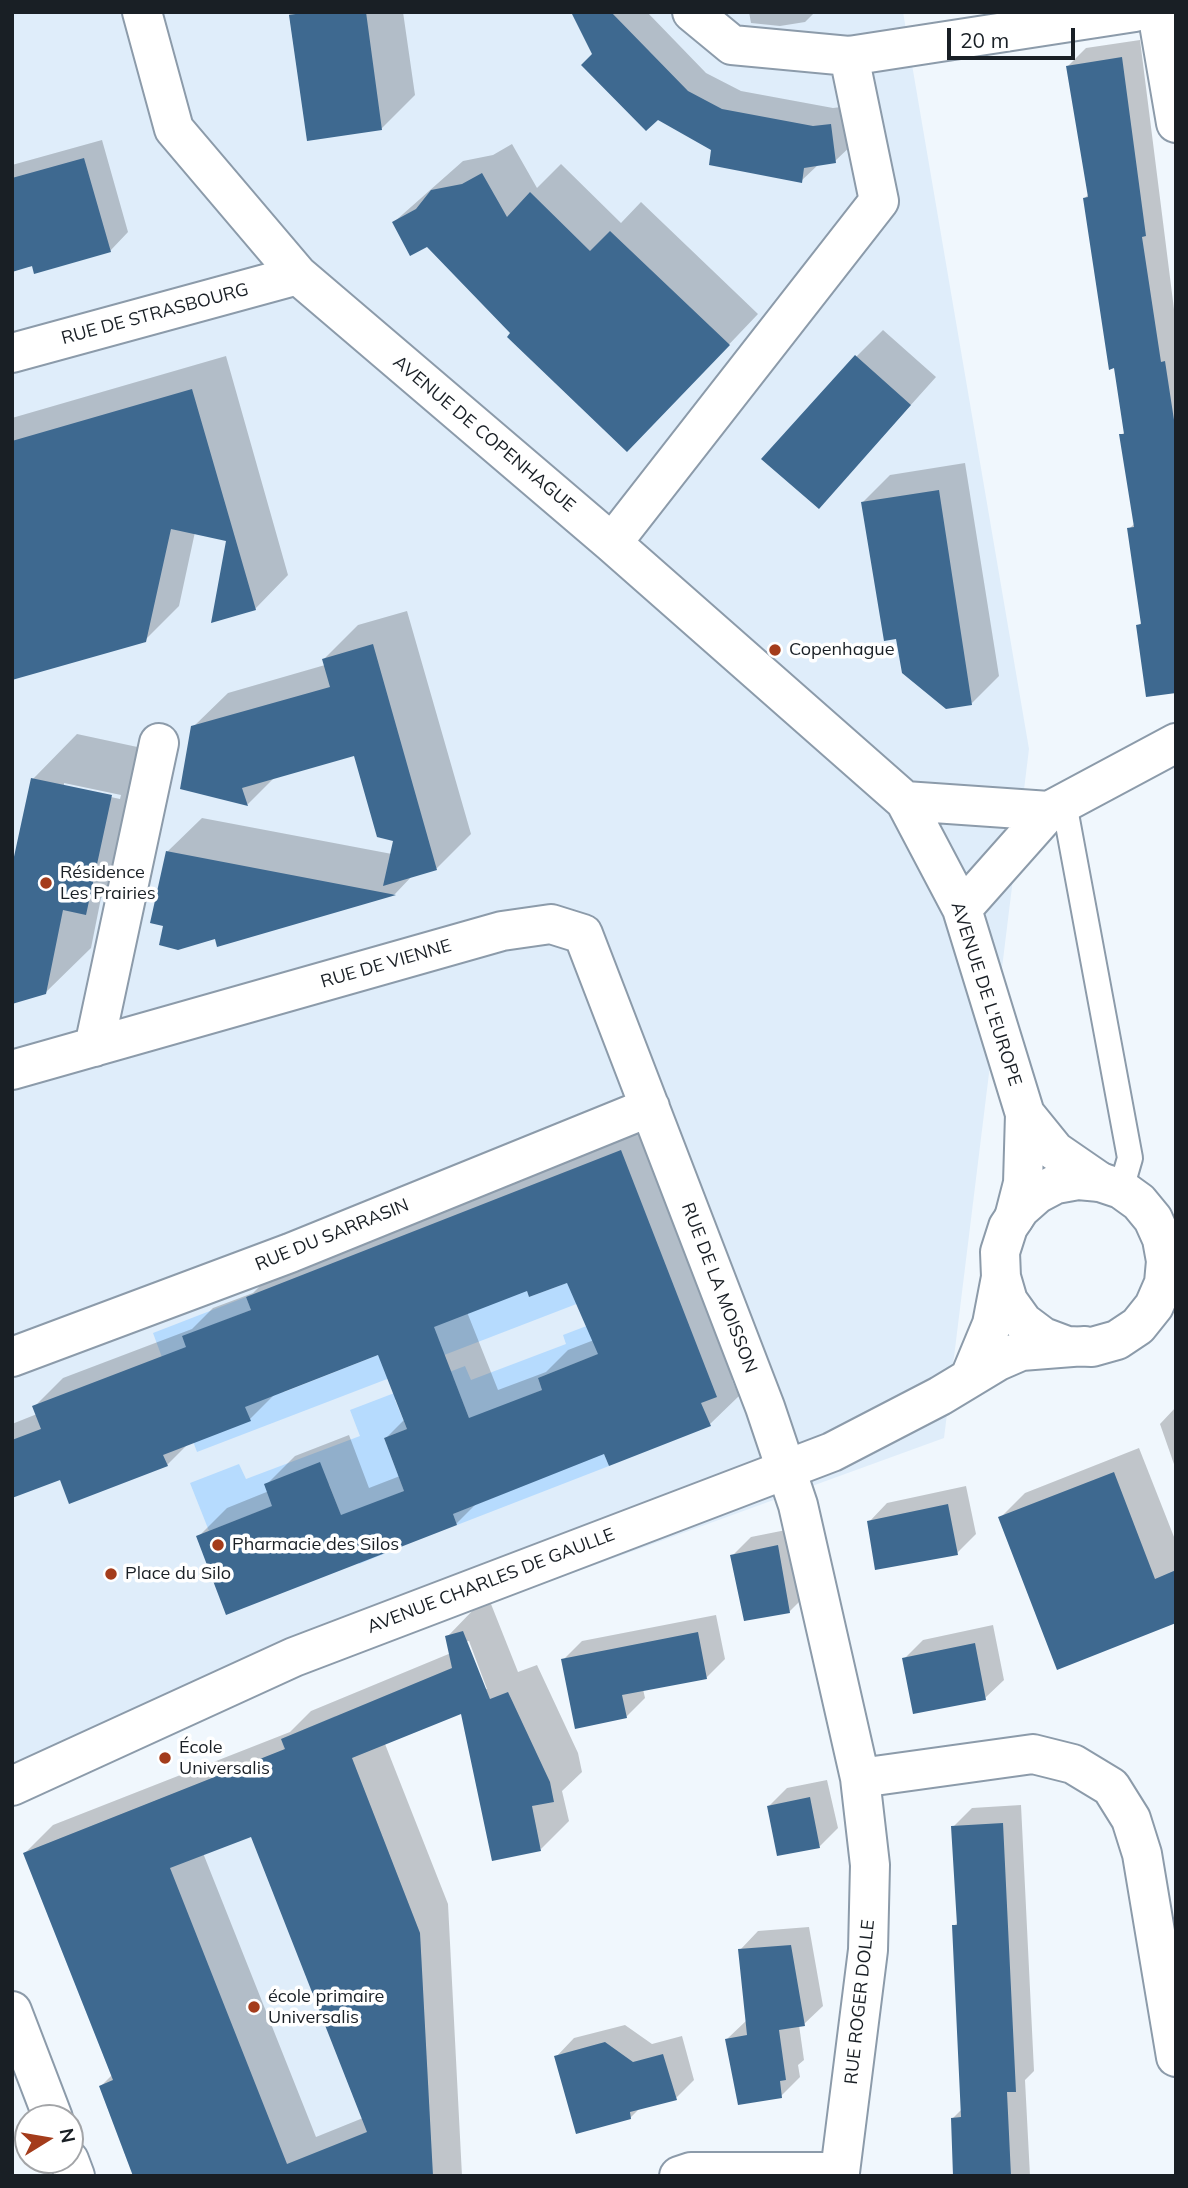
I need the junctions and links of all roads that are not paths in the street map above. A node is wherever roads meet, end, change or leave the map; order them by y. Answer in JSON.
{"nodes":[{"id":1,"x":142,"y":12,"type":"edge"},
{"id":2,"x":692,"y":12,"type":"edge"},
{"id":3,"x":1135,"y":12,"type":"edge"},
{"id":4,"x":1157,"y":12,"type":"edge"},
{"id":5,"x":849,"y":56,"type":"junction"},
{"id":6,"x":1176,"y":124,"type":"edge"},
{"id":7,"x":298,"y":275,"type":"junction"},
{"id":8,"x":12,"y":354,"type":"edge"},
{"id":9,"x":612,"y":543,"type":"junction"},
{"id":10,"x":159,"y":743,"type":"dead end"},
{"id":11,"x":1176,"y":743,"type":"edge"},
{"id":12,"x":905,"y":802,"type":"junction"},
{"id":13,"x":1057,"y":807,"type":"junction"},
{"id":14,"x":962,"y":909,"type":"junction"},
{"id":15,"x":94,"y":1047,"type":"junction"},
{"id":16,"x":12,"y":1070,"type":"edge"},
{"id":17,"x":650,"y":1107,"type":"junction"},
{"id":18,"x":1025,"y":1114,"type":"junction"},
{"id":19,"x":1110,"y":1185,"type":"junction"},
{"id":20,"x":1014,"y":1217,"type":"junction"},
{"id":21,"x":1165,"y":1233,"type":"edge"},
{"id":22,"x":1001,"y":1277,"type":"junction"},
{"id":23,"x":1160,"y":1311,"type":"edge"},
{"id":24,"x":1085,"y":1346,"type":"junction"},
{"id":25,"x":12,"y":1357,"type":"edge"},
{"id":26,"x":970,"y":1377,"type":"junction"},
{"id":27,"x":786,"y":1469,"type":"junction"},
{"id":28,"x":860,"y":1778,"type":"junction"},
{"id":29,"x":12,"y":1786,"type":"edge"},
{"id":30,"x":12,"y":2011,"type":"edge"},
{"id":31,"x":1176,"y":2057,"type":"edge"},
{"id":32,"x":48,"y":2104,"type":"edge"},
{"id":33,"x":679,"y":2176,"type":"edge"}],
"edges":[{"from":1,"to":7,"type":"street","name":"AVENUE DE COPENHAGUE"},
{"from":2,"to":5,"type":"street"},
{"from":3,"to":5,"type":"street"},
{"from":4,"to":6,"type":"street"},
{"from":5,"to":9,"type":"street"},
{"from":7,"to":8,"type":"street","name":"RUE DE STRASBOURG"},
{"from":7,"to":9,"type":"street","name":"AVENUE DE COPENHAGUE"},
{"from":9,"to":12,"type":"street","name":"AVENUE DE COPENHAGUE"},
{"from":10,"to":15,"type":"street"},
{"from":11,"to":13,"type":"street"},
{"from":12,"to":13,"type":"street"},
{"from":12,"to":14,"type":"street","name":"AVENUE DE L'EUROPE"},
{"from":13,"to":14,"type":"street"},
{"from":13,"to":19,"type":"lane"},
{"from":14,"to":18,"type":"street","name":"AVENUE DE L'EUROPE"},
{"from":15,"to":16,"type":"street","name":"RUE DE VIENNE"},
{"from":15,"to":17,"type":"street","name":"RUE DE VIENNE"},
{"from":17,"to":25,"type":"street","name":"RUE DU SARRASIN"},
{"from":17,"to":27,"type":"street","name":"RUE DE LA MOISSON"},
{"from":18,"to":19,"type":"street","name":"AVENUE DE L'EUROPE"},
{"from":18,"to":20,"type":"street","name":"AVENUE DE L'EUROPE"},
{"from":19,"to":20,"type":"street"},
{"from":19,"to":21,"type":"street"},
{"from":20,"to":22,"type":"street"},
{"from":21,"to":23,"type":"street"},
{"from":22,"to":24,"type":"street"},
{"from":22,"to":26,"type":"street"},
{"from":23,"to":24,"type":"street"},
{"from":24,"to":26,"type":"street","name":"AVENUE CHARLES DE GAULLE"},
{"from":26,"to":27,"type":"street","name":"AVENUE CHARLES DE GAULLE"},
{"from":27,"to":28,"type":"street","name":"RUE ROGER DOLLE"},
{"from":27,"to":29,"type":"street","name":"AVENUE CHARLES DE GAULLE"},
{"from":28,"to":31,"type":"street"},
{"from":28,"to":33,"type":"street","name":"RUE ROGER DOLLE"},
{"from":30,"to":32,"type":"street"}]}
